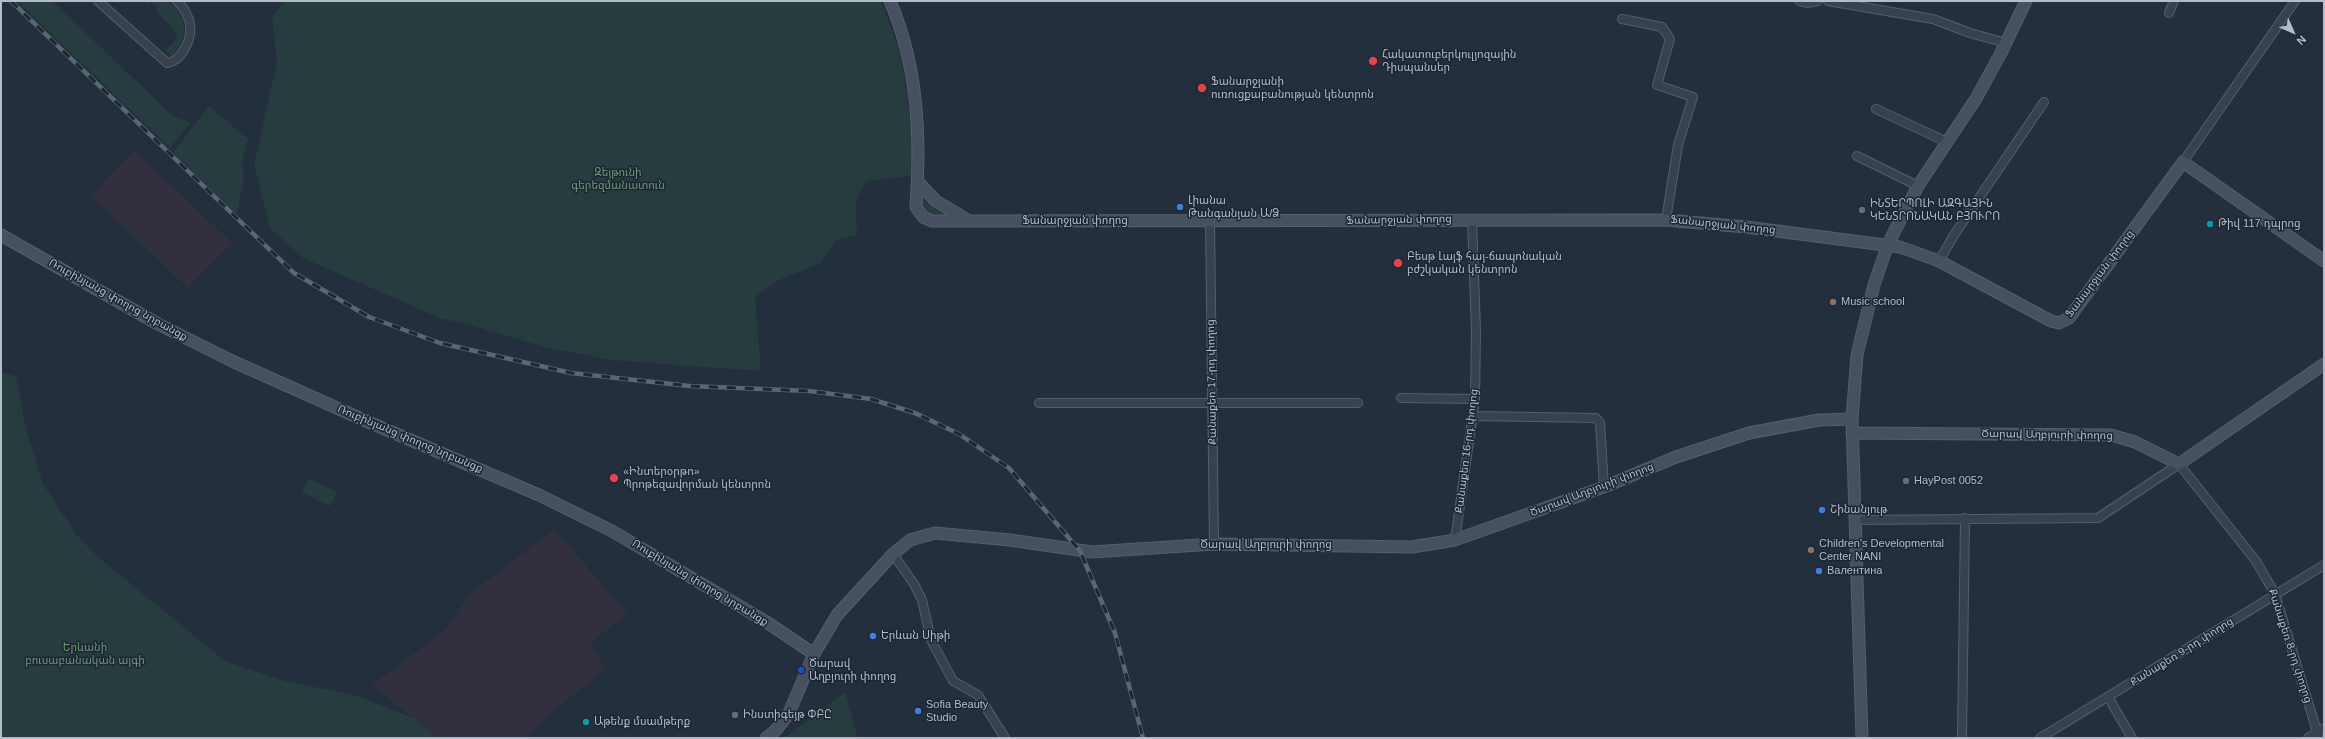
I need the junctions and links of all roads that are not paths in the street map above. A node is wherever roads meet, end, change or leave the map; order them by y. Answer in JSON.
{"nodes":[{"id":1,"x":98,"y":1,"type":"edge"},
{"id":2,"x":177,"y":1,"type":"edge"},
{"id":3,"x":890,"y":1,"type":"edge"},
{"id":4,"x":1799,"y":1,"type":"edge"},
{"id":5,"x":1818,"y":1,"type":"edge"},
{"id":6,"x":1828,"y":1,"type":"edge"},
{"id":7,"x":2026,"y":1,"type":"edge"},
{"id":8,"x":2174,"y":1,"type":"edge"},
{"id":9,"x":2295,"y":1,"type":"edge"},
{"id":10,"x":2168,"y":13,"type":"dead end"},
{"id":11,"x":1622,"y":19,"type":"dead end"},
{"id":12,"x":2006,"y":43,"type":"junction"},
{"id":13,"x":2044,"y":102,"type":"dead end"},
{"id":14,"x":1876,"y":109,"type":"dead end"},
{"id":15,"x":1947,"y":142,"type":"junction"},
{"id":16,"x":1857,"y":156,"type":"dead end"},
{"id":17,"x":2183,"y":162,"type":"junction"},
{"id":18,"x":918,"y":182,"type":"junction"},
{"id":19,"x":1918,"y":186,"type":"junction"},
{"id":20,"x":967,"y":219,"type":"junction"},
{"id":21,"x":1472,"y":219,"type":"junction"},
{"id":22,"x":1666,"y":220,"type":"junction"},
{"id":23,"x":1210,"y":221,"type":"junction"},
{"id":24,"x":1,"y":235,"type":"edge"},
{"id":25,"x":1888,"y":244,"type":"junction"},
{"id":26,"x":1939,"y":261,"type":"junction"},
{"id":27,"x":2324,"y":261,"type":"edge"},
{"id":28,"x":2324,"y":364,"type":"edge"},
{"id":29,"x":1401,"y":398,"type":"dead end"},
{"id":30,"x":1475,"y":400,"type":"junction"},
{"id":31,"x":1039,"y":403,"type":"dead end"},
{"id":32,"x":1212,"y":403,"type":"junction"},
{"id":33,"x":1358,"y":404,"type":"dead end"},
{"id":34,"x":1473,"y":416,"type":"junction"},
{"id":35,"x":1852,"y":419,"type":"junction"},
{"id":36,"x":1852,"y":433,"type":"junction"},
{"id":37,"x":2179,"y":464,"type":"junction"},
{"id":38,"x":1604,"y":487,"type":"junction"},
{"id":39,"x":1965,"y":518,"type":"junction"},
{"id":40,"x":1854,"y":520,"type":"junction"},
{"id":41,"x":1455,"y":540,"type":"junction"},
{"id":42,"x":1214,"y":544,"type":"junction"},
{"id":43,"x":893,"y":554,"type":"junction"},
{"id":44,"x":2324,"y":565,"type":"edge"},
{"id":45,"x":2275,"y":594,"type":"junction"},
{"id":46,"x":814,"y":654,"type":"junction"},
{"id":47,"x":2108,"y":697,"type":"junction"},
{"id":48,"x":2320,"y":733,"type":"edge"},
{"id":49,"x":766,"y":738,"type":"edge"},
{"id":50,"x":1005,"y":738,"type":"edge"},
{"id":51,"x":1862,"y":738,"type":"edge"},
{"id":52,"x":1962,"y":738,"type":"edge"},
{"id":53,"x":2040,"y":738,"type":"edge"},
{"id":54,"x":2132,"y":738,"type":"edge"},
{"id":55,"x":2308,"y":738,"type":"edge"}],
"edges":[{"from":1,"to":2,"type":"street"},
{"from":3,"to":18,"type":"street","name":"Ֆանարջյան փողոց"},
{"from":4,"to":5,"type":"street"},
{"from":6,"to":12,"type":"street"},
{"from":7,"to":12,"type":"street"},
{"from":8,"to":10,"type":"street"},
{"from":9,"to":17,"type":"street","name":"Ֆանարջյան փողոց"},
{"from":11,"to":22,"type":"street"},
{"from":12,"to":15,"type":"street"},
{"from":13,"to":26,"type":"street"},
{"from":14,"to":15,"type":"street"},
{"from":15,"to":19,"type":"street"},
{"from":16,"to":19,"type":"street"},
{"from":17,"to":26,"type":"street","name":"Ֆանարջյան փողոց"},
{"from":17,"to":27,"type":"street"},
{"from":18,"to":20,"type":"street","name":"Ֆանարջյան փողոց"},
{"from":18,"to":20,"type":"street","name":"Ֆանարջյան փողոց"},
{"from":19,"to":25,"type":"street"},
{"from":20,"to":23,"type":"street","name":"Ֆանարջյան փողոց"},
{"from":21,"to":22,"type":"street","name":"Ֆանարջյան փողոց"},
{"from":21,"to":23,"type":"street","name":"Ֆանարջյան փողոց"},
{"from":21,"to":30,"type":"street","name":"Քանաքեռ 16-րդ փողոց"},
{"from":22,"to":25,"type":"street","name":"Ֆանարջյան փողոց"},
{"from":23,"to":32,"type":"street","name":"Քանաքեռ 17-րդ փողոց"},
{"from":24,"to":46,"type":"street","name":"Ռուբինյանց փողոց նրբանցք"},
{"from":25,"to":26,"type":"street","name":"Ֆանարջյան փողոց"},
{"from":25,"to":35,"type":"street"},
{"from":28,"to":37,"type":"street"},
{"from":29,"to":30,"type":"street"},
{"from":30,"to":34,"type":"street","name":"Քանաքեռ 16-րդ փողոց"},
{"from":31,"to":32,"type":"street"},
{"from":32,"to":33,"type":"street"},
{"from":32,"to":42,"type":"street","name":"Քանաքեռ 17-րդ փողոց"},
{"from":34,"to":38,"type":"street"},
{"from":34,"to":41,"type":"street","name":"Քանաքեռ 16-րդ փողոց"},
{"from":35,"to":36,"type":"street"},
{"from":35,"to":38,"type":"street","name":"Ծարավ Աղբյուրի փողոց"},
{"from":36,"to":37,"type":"street","name":"Ծարավ Աղբյուրի փողոց"},
{"from":36,"to":40,"type":"street"},
{"from":37,"to":39,"type":"street"},
{"from":37,"to":45,"type":"street","name":"Քանաքեռ 8-րդ փողոց"},
{"from":38,"to":41,"type":"street","name":"Ծարավ Աղբյուրի փողոց"},
{"from":39,"to":40,"type":"street"},
{"from":39,"to":52,"type":"street"},
{"from":40,"to":51,"type":"street"},
{"from":41,"to":42,"type":"street","name":"Ծարավ Աղբյուրի փողոց"},
{"from":42,"to":43,"type":"street","name":"Ծարավ Աղբյուրի փողոց"},
{"from":43,"to":46,"type":"street","name":"Ծարավ Աղբյուրի փողոց"},
{"from":43,"to":50,"type":"street"},
{"from":44,"to":45,"type":"street","name":"Քանաքեռ 9-րդ փողոց"},
{"from":45,"to":47,"type":"street","name":"Քանաքեռ 9-րդ փողոց"},
{"from":45,"to":48,"type":"street","name":"Քանաքեռ 8-րդ փողոց"},
{"from":46,"to":49,"type":"street","name":"Ծարավ Աղբյուրի փողոց"},
{"from":47,"to":53,"type":"street","name":"Քանաքեռ 9-րդ փողոց"},
{"from":47,"to":54,"type":"street"},
{"from":48,"to":55,"type":"street"}]}
